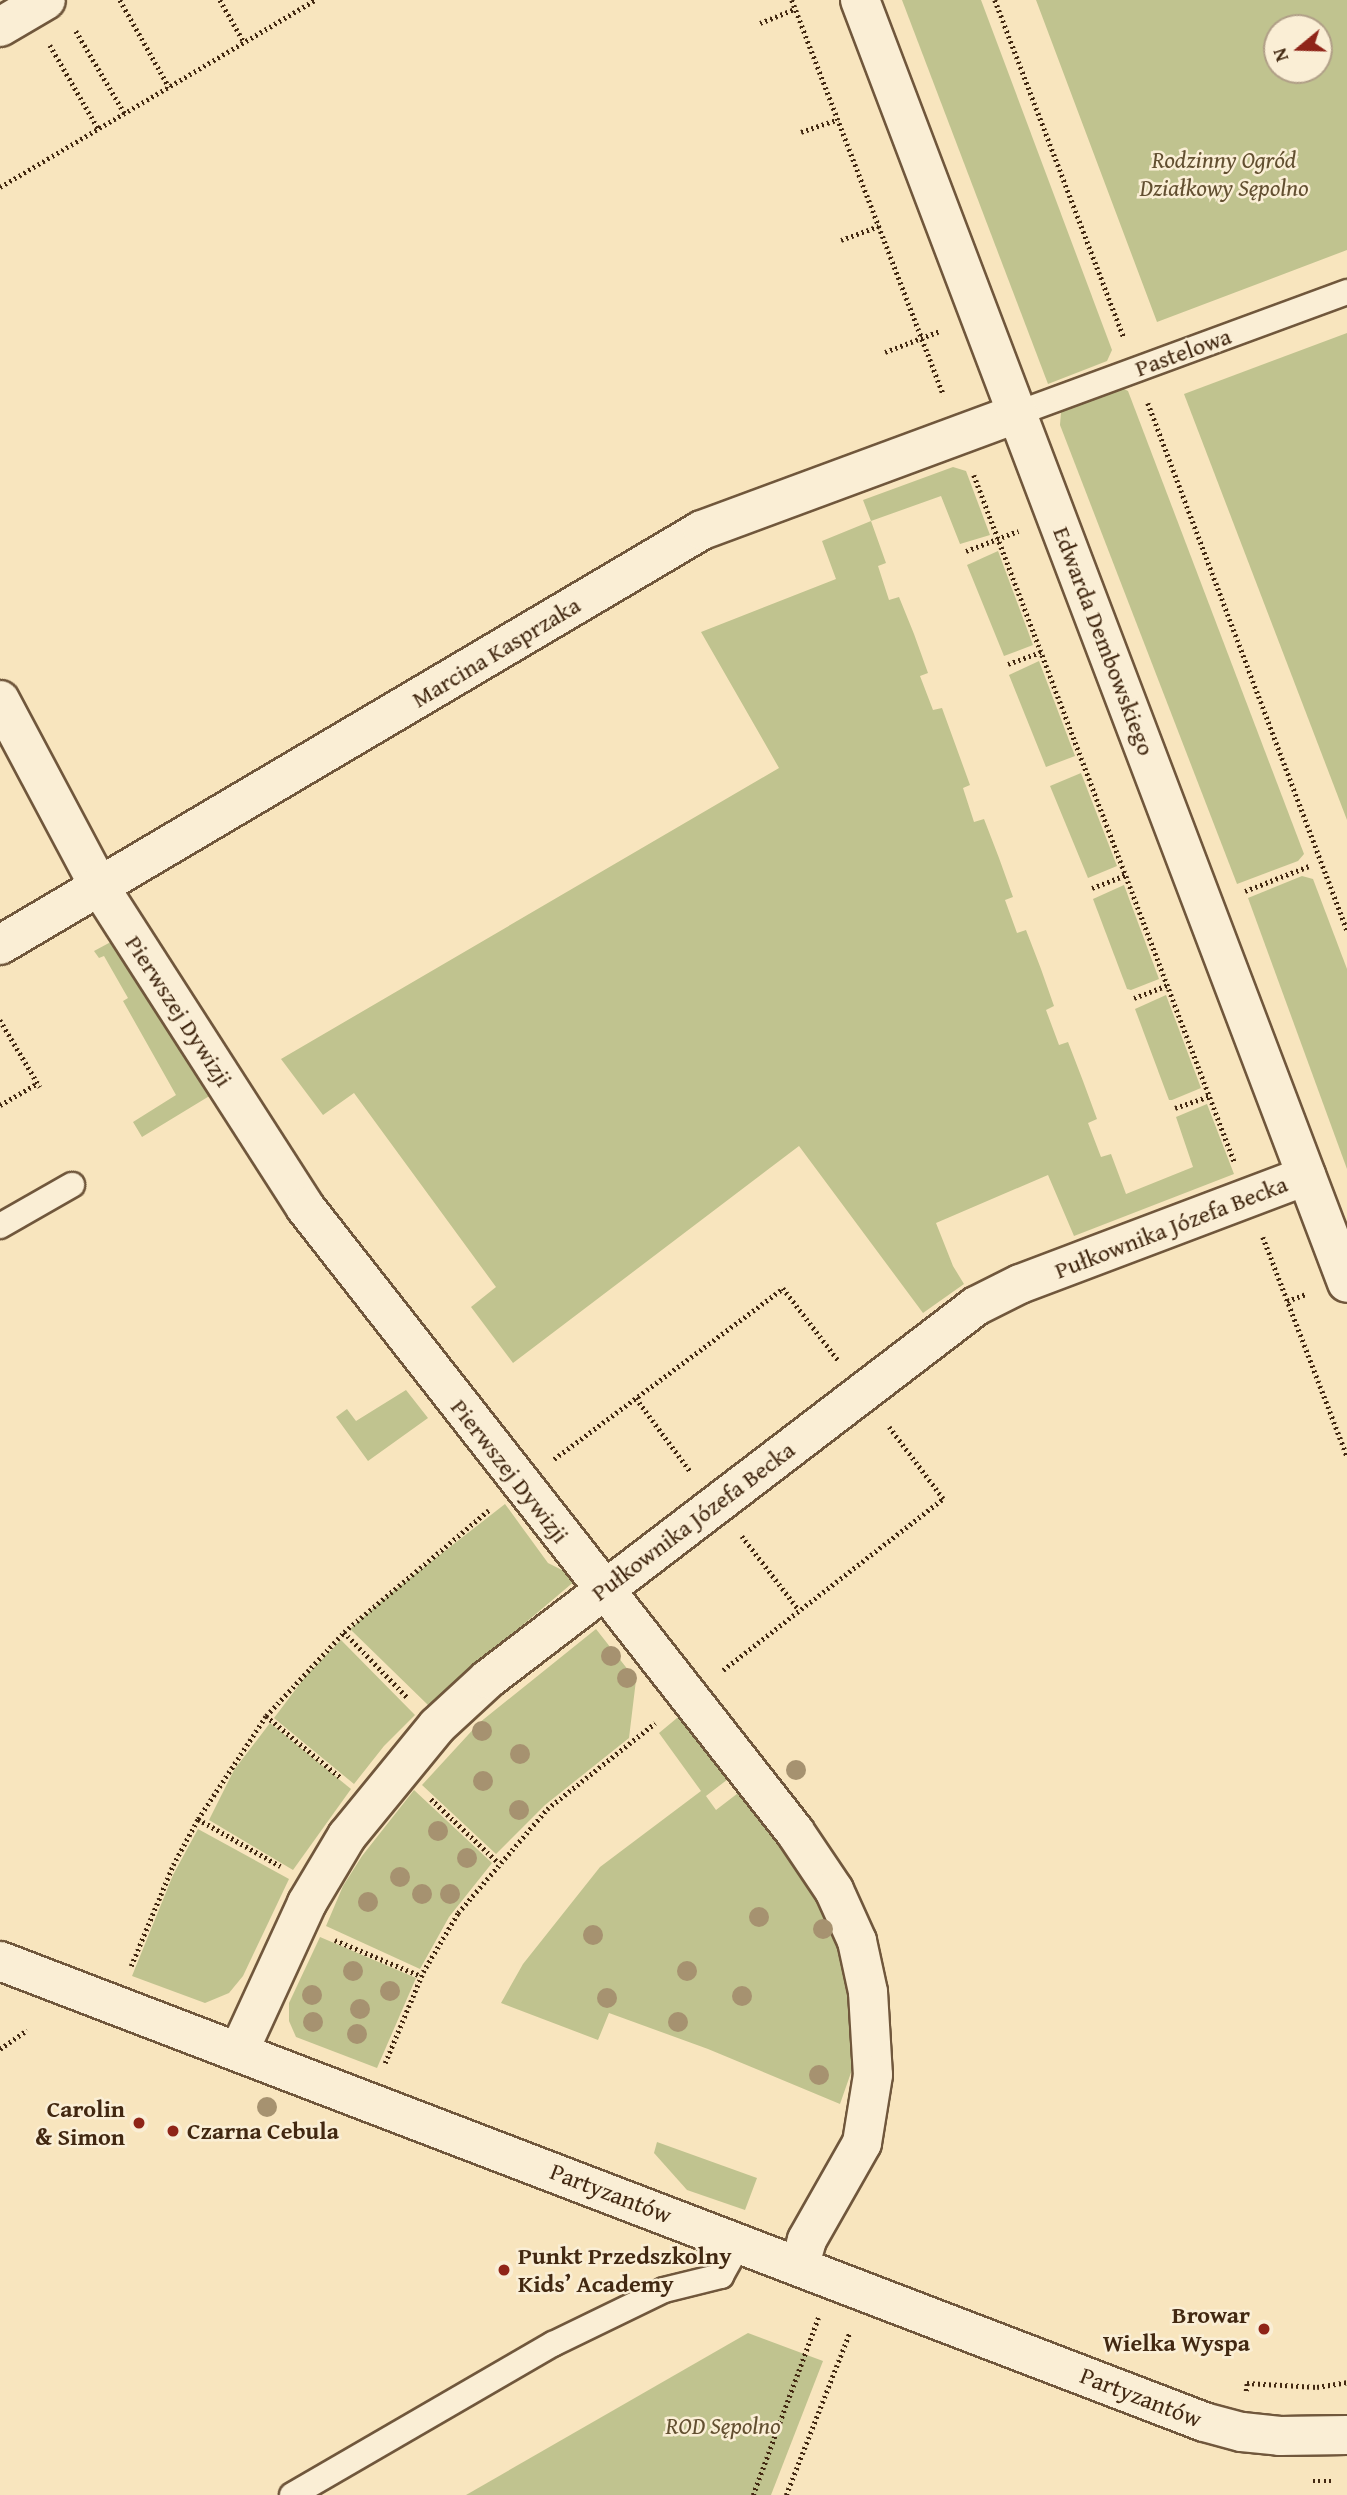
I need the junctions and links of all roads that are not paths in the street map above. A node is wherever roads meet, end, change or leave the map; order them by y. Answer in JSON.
{"nodes":[{"id":1,"x":860,"y":0,"type":"edge"},
{"id":2,"x":59,"y":13,"type":"edge"},
{"id":3,"x":0,"y":27,"type":"edge"},
{"id":4,"x":1347,"y":292,"type":"edge"},
{"id":5,"x":1018,"y":412,"type":"junction"},
{"id":6,"x":0,"y":699,"type":"edge"},
{"id":7,"x":99,"y":886,"type":"junction"},
{"id":8,"x":0,"y":945,"type":"edge"},
{"id":9,"x":1306,"y":1176,"type":"junction"},
{"id":10,"x":72,"y":1185,"type":"dead end"},
{"id":11,"x":0,"y":1226,"type":"edge"},
{"id":12,"x":1331,"y":1286,"type":"edge"},
{"id":13,"x":603,"y":1589,"type":"junction"},
{"id":14,"x":1,"y":1964,"type":"edge"},
{"id":15,"x":239,"y":2051,"type":"junction"},
{"id":16,"x":740,"y":2242,"type":"junction"},
{"id":17,"x":833,"y":2278,"type":"junction"},
{"id":18,"x":1347,"y":2435,"type":"edge"},
{"id":19,"x":292,"y":2495,"type":"edge"}],
"edges":[{"from":1,"to":5,"type":"street","name":"Edwarda Dembowskiego"},
{"from":2,"to":3,"type":"street"},
{"from":4,"to":5,"type":"lane","name":"Pastelowa"},
{"from":5,"to":7,"type":"street","name":"Marcina Kasprzaka"},
{"from":5,"to":9,"type":"street","name":"Edwarda Dembowskiego"},
{"from":6,"to":7,"type":"street","name":"Pierwszej Dywizji"},
{"from":7,"to":8,"type":"street","name":"Marcina Kasprzaka"},
{"from":7,"to":13,"type":"street","name":"Pierwszej Dywizji"},
{"from":9,"to":12,"type":"street","name":"Edwarda Dembowskiego"},
{"from":9,"to":13,"type":"street","name":"Pułkownika Józefa Becka"},
{"from":10,"to":11,"type":"lane"},
{"from":13,"to":15,"type":"street","name":"Pułkownika Józefa Becka"},
{"from":13,"to":17,"type":"street","name":"Pierwszej Dywizji"},
{"from":14,"to":15,"type":"street","name":"Partyzantów"},
{"from":15,"to":16,"type":"street","name":"Partyzantów"},
{"from":16,"to":17,"type":"street","name":"Partyzantów"},
{"from":16,"to":19,"type":"lane"},
{"from":17,"to":18,"type":"street","name":"Partyzantów"}]}
